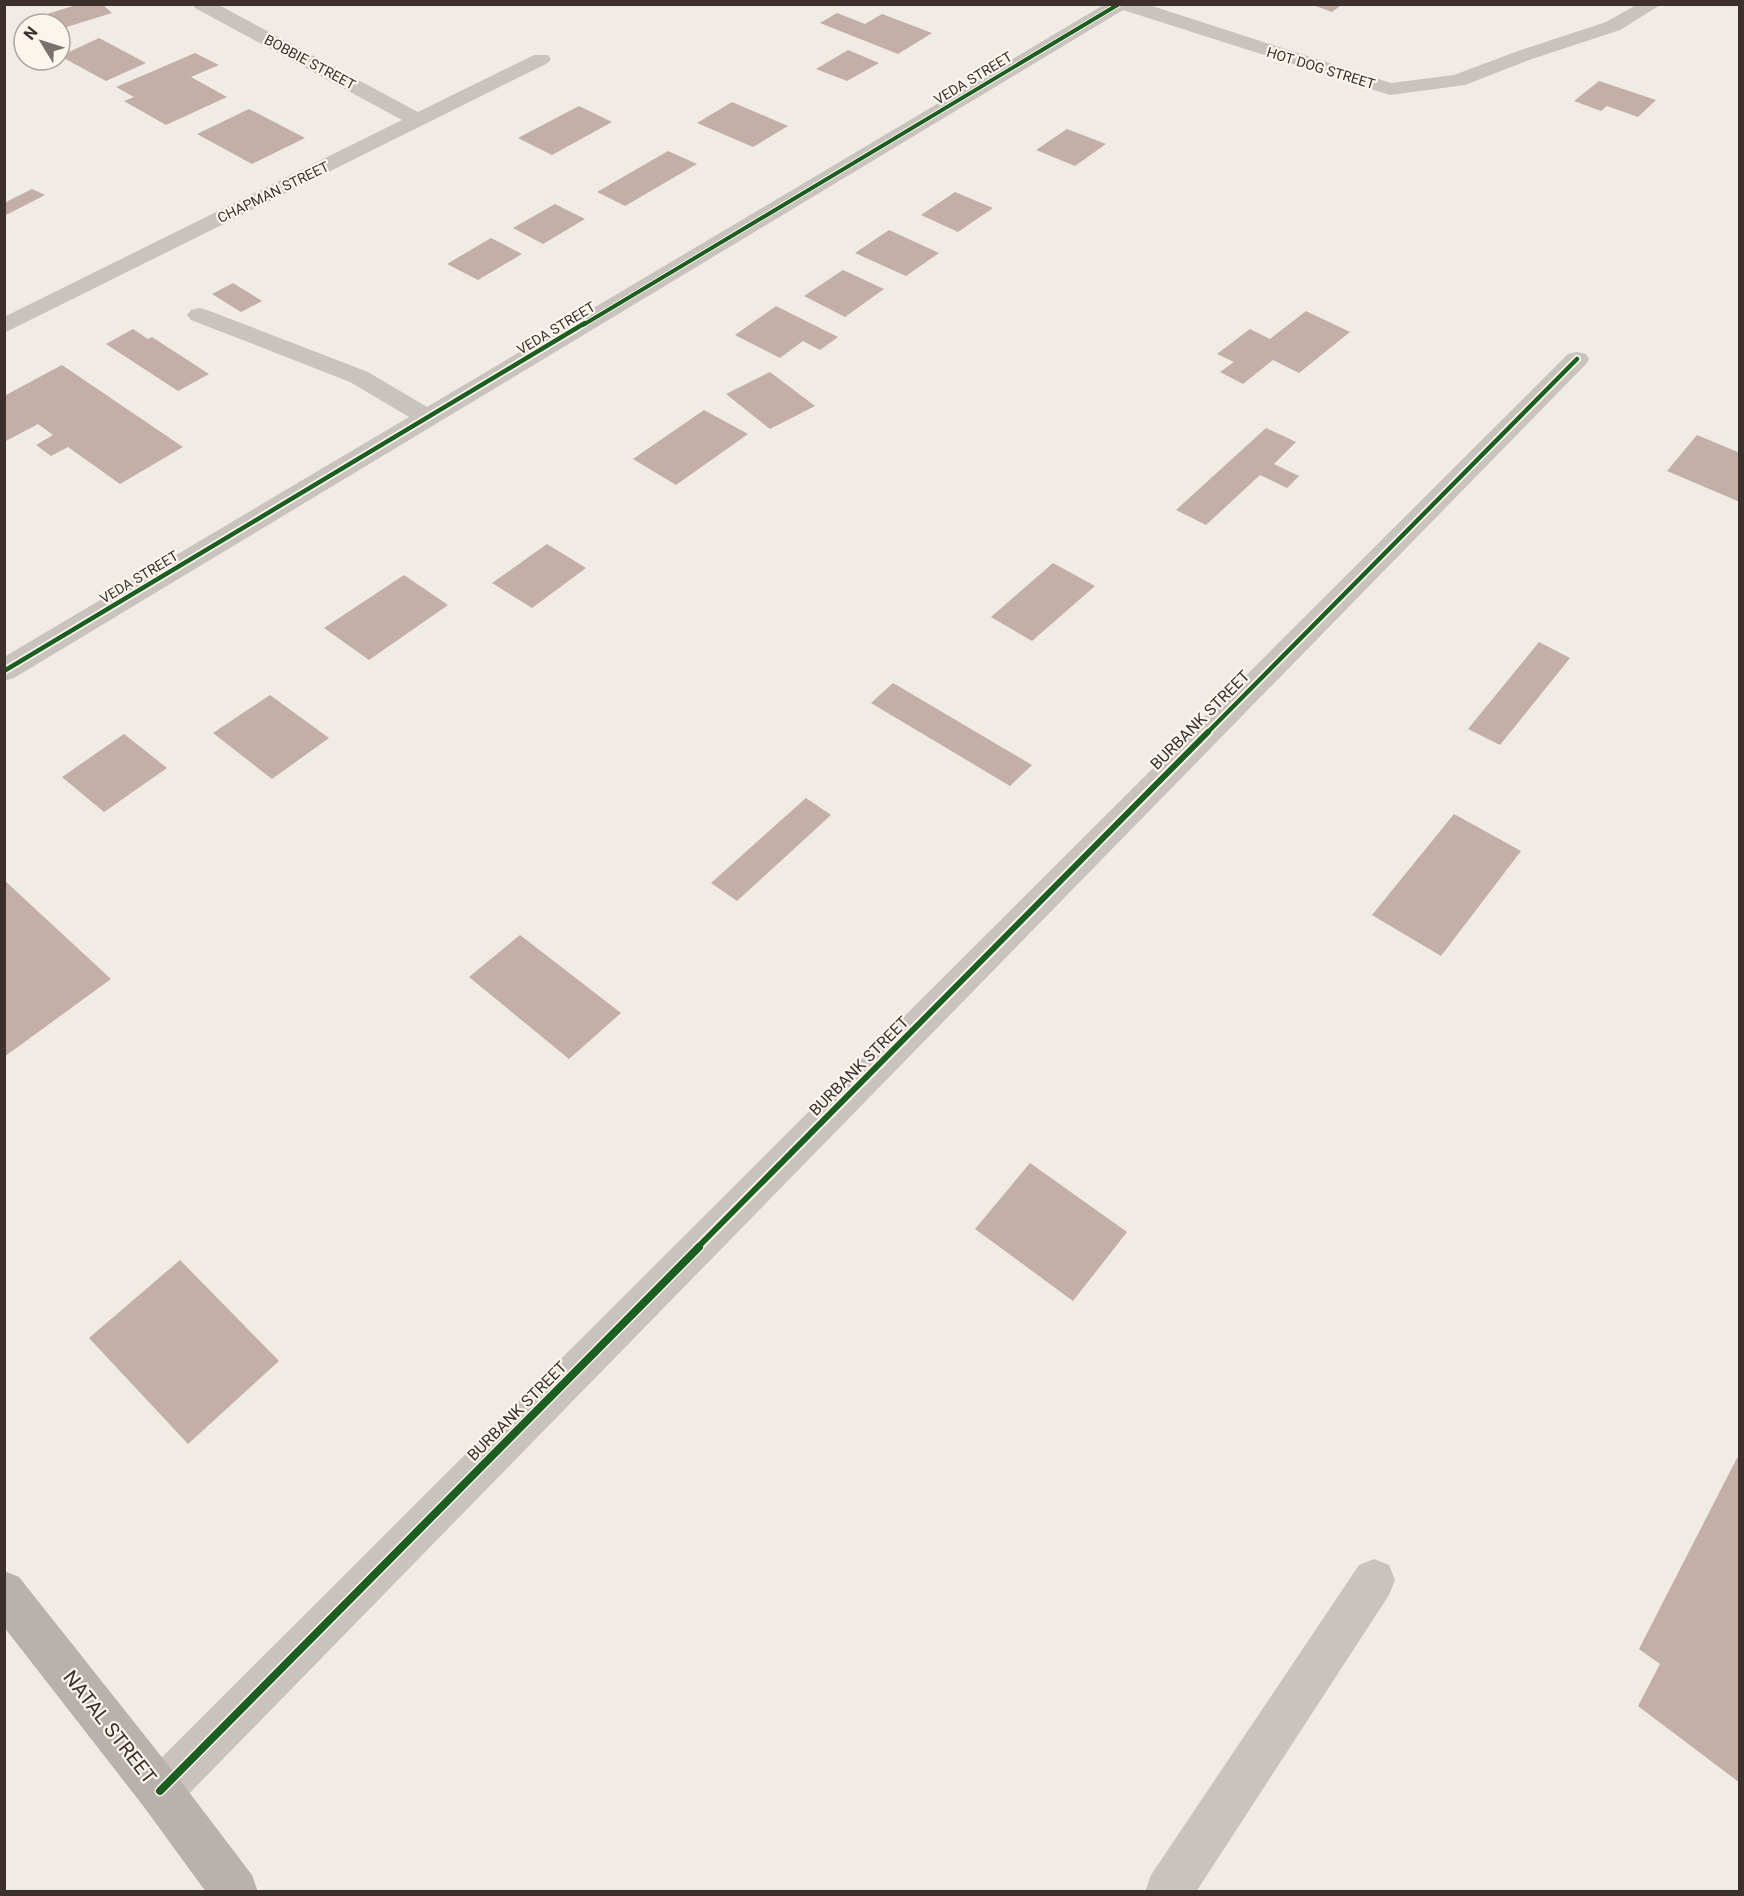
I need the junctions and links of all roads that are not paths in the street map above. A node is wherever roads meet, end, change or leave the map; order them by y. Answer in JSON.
{"nodes":[{"id":1,"x":202,"y":4,"type":"edge"},
{"id":2,"x":1119,"y":4,"type":"edge"},
{"id":3,"x":1125,"y":4,"type":"edge"},
{"id":4,"x":1653,"y":4,"type":"edge"},
{"id":5,"x":541,"y":59,"type":"dead end"},
{"id":6,"x":418,"y":120,"type":"junction"},
{"id":7,"x":199,"y":315,"type":"dead end"},
{"id":8,"x":4,"y":326,"type":"edge"},
{"id":9,"x":1577,"y":359,"type":"dead end"},
{"id":10,"x":428,"y":418,"type":"junction"},
{"id":11,"x":4,"y":671,"type":"edge"},
{"id":12,"x":1374,"y":1580,"type":"dead end"},
{"id":13,"x":4,"y":1592,"type":"edge"},
{"id":14,"x":160,"y":1791,"type":"junction"},
{"id":15,"x":235,"y":1892,"type":"edge"},
{"id":16,"x":1168,"y":1892,"type":"edge"}],
"edges":[{"from":1,"to":6,"type":"street","name":"BOBBIE STREET"},
{"from":2,"to":10,"type":"street","name":"VEDA STREET"},
{"from":3,"to":4,"type":"street","name":"HOT DOG STREET"},
{"from":5,"to":6,"type":"street","name":"CHAPMAN STREET"},
{"from":6,"to":8,"type":"street","name":"CHAPMAN STREET"},
{"from":7,"to":10,"type":"street"},
{"from":9,"to":14,"type":"street","name":"BURBANK STREET"},
{"from":10,"to":11,"type":"street","name":"VEDA STREET"},
{"from":12,"to":16,"type":"street"},
{"from":13,"to":14,"type":"main road","name":"NATAL STREET"},
{"from":14,"to":15,"type":"main road","name":"NATAL STREET"}]}
